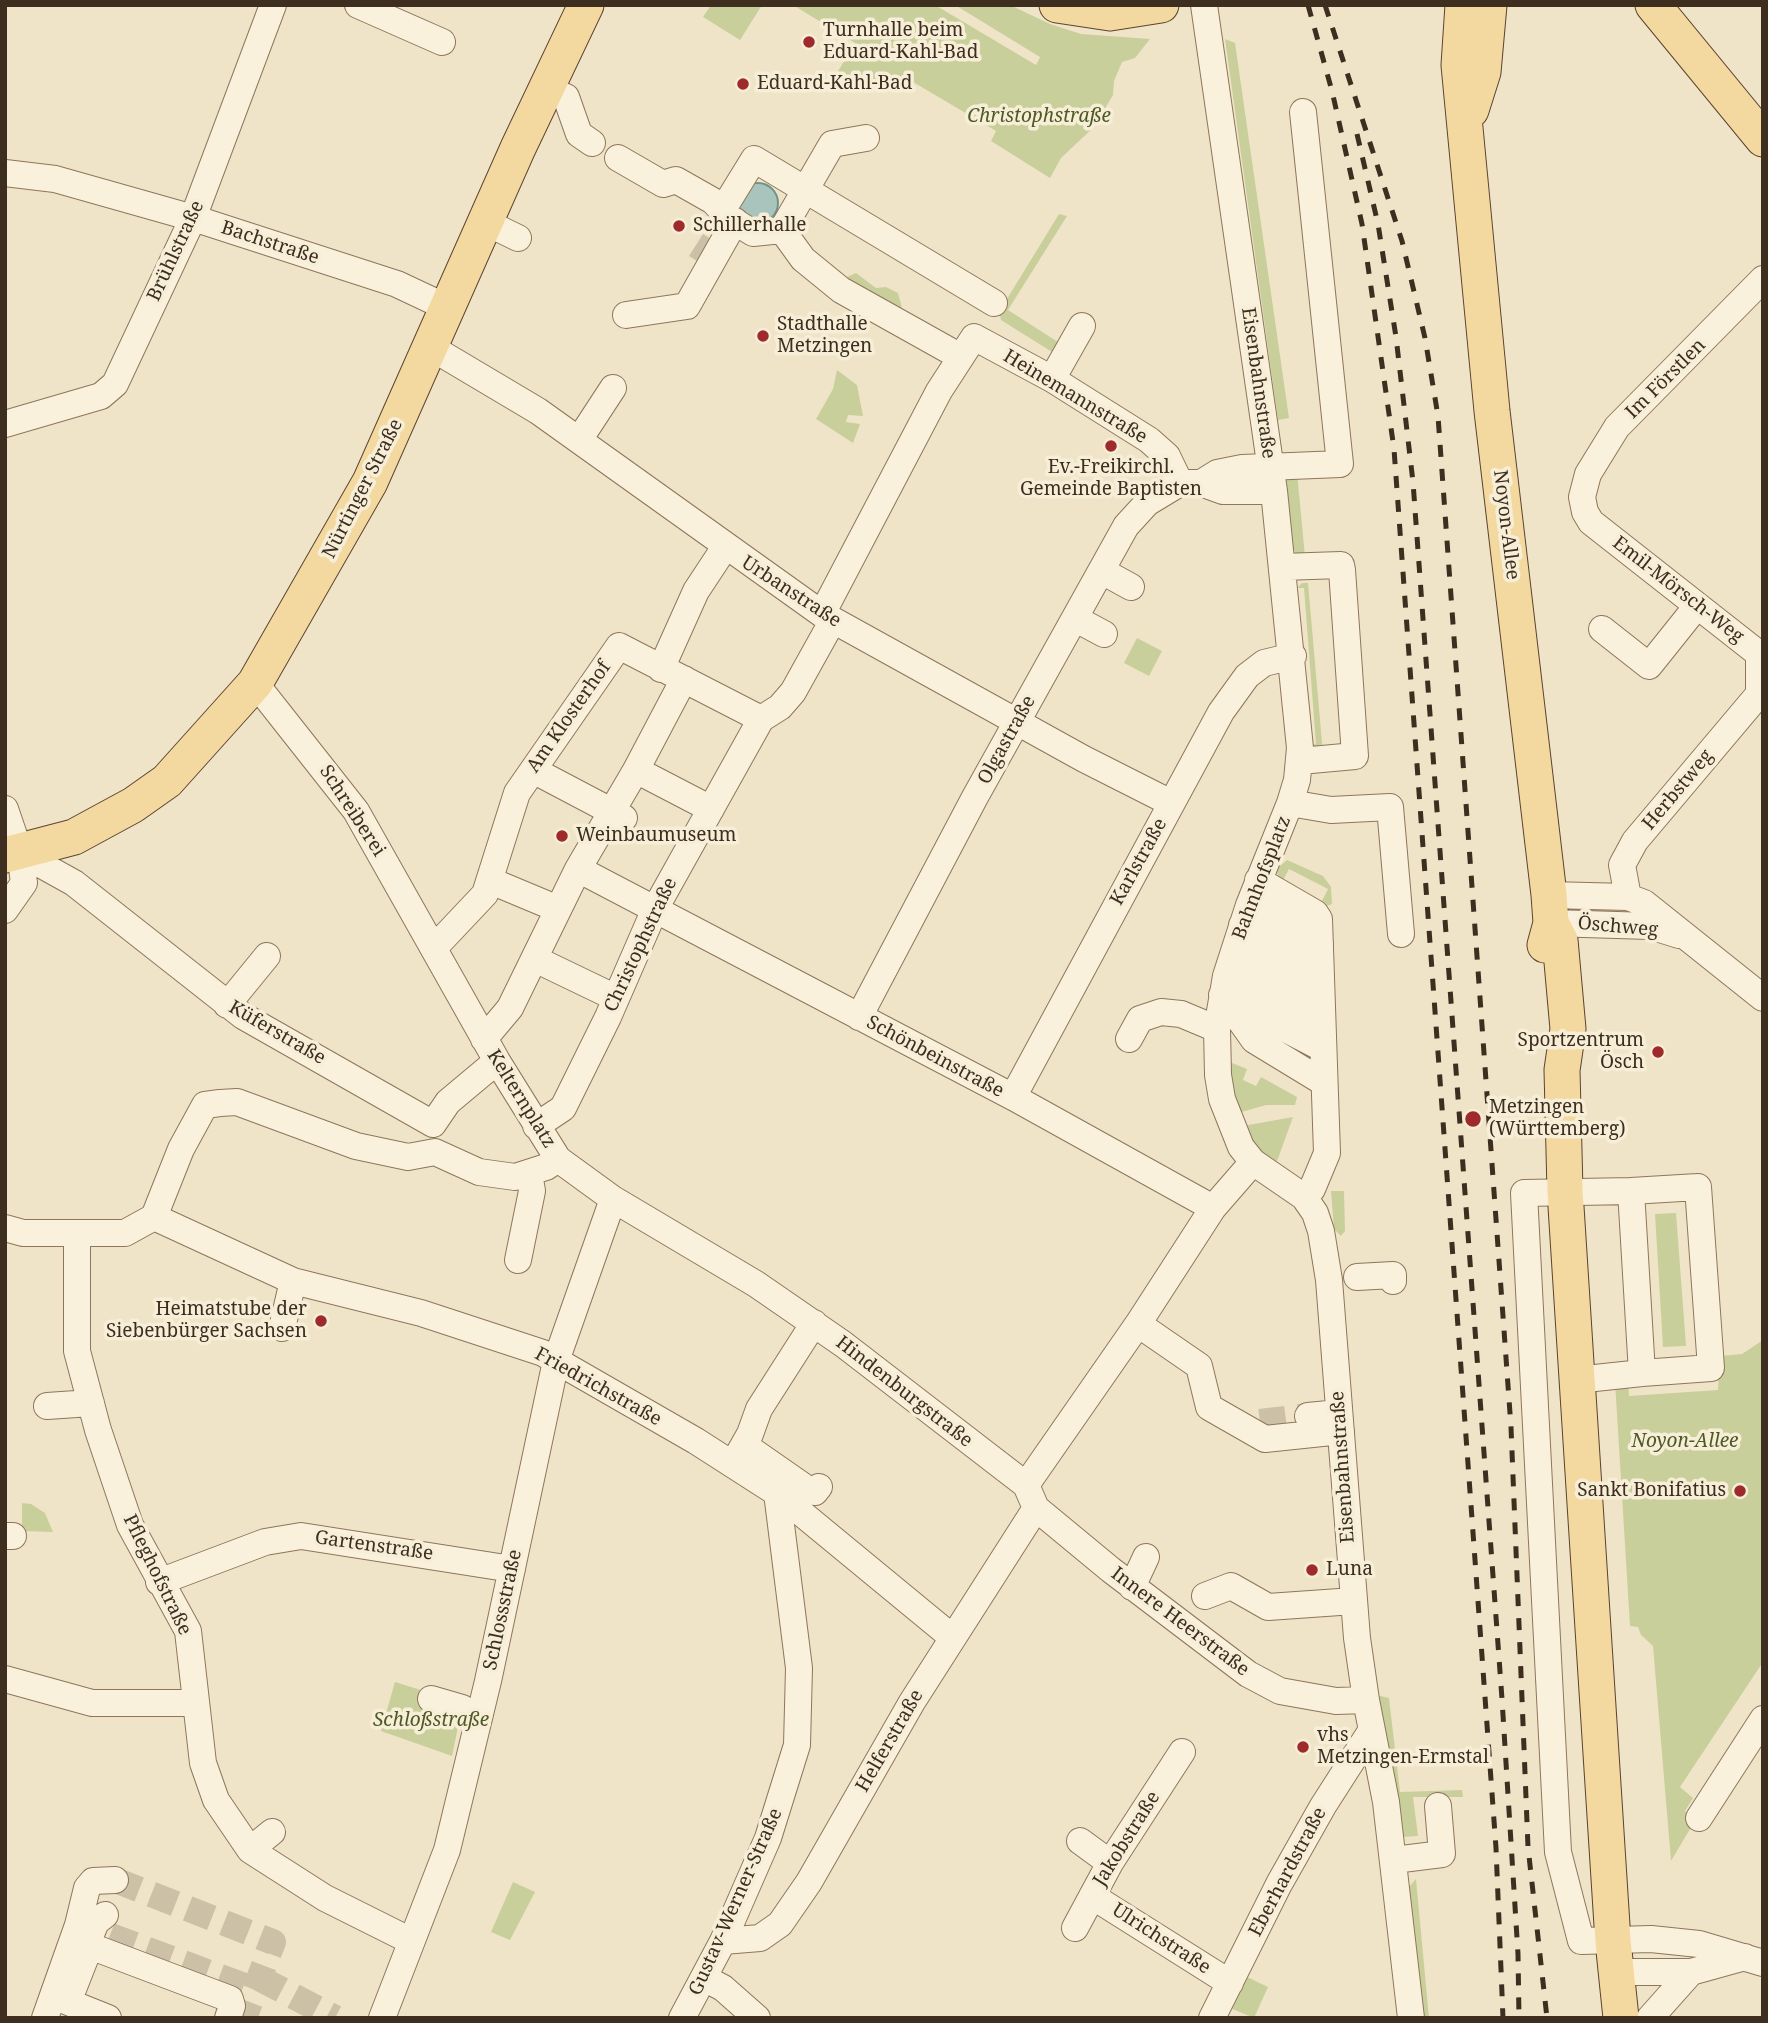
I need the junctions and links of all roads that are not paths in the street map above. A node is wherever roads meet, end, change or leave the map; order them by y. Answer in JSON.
{"nodes":[{"id":1,"x":273,"y":5,"type":"edge"},
{"id":2,"x":358,"y":5,"type":"edge"},
{"id":3,"x":586,"y":5,"type":"edge"},
{"id":4,"x":1057,"y":5,"type":"edge"},
{"id":5,"x":1161,"y":5,"type":"edge"},
{"id":6,"x":1204,"y":5,"type":"edge"},
{"id":7,"x":1463,"y":5,"type":"edge"},
{"id":8,"x":1489,"y":5,"type":"edge"},
{"id":9,"x":1653,"y":5,"type":"edge"},
{"id":10,"x":442,"y":42,"type":"dead end"},
{"id":11,"x":546,"y":88,"type":"junction"},
{"id":12,"x":1303,"y":112,"type":"dead end"},
{"id":13,"x":1466,"y":127,"type":"junction"},
{"id":14,"x":821,"y":128,"type":"dead end"},
{"id":15,"x":854,"y":138,"type":"dead end"},
{"id":16,"x":1763,"y":139,"type":"edge"},
{"id":17,"x":592,"y":143,"type":"dead end"},
{"id":18,"x":826,"y":154,"type":"junction"},
{"id":19,"x":618,"y":158,"type":"dead end"},
{"id":20,"x":5,"y":173,"type":"edge"},
{"id":21,"x":805,"y":190,"type":"junction"},
{"id":22,"x":728,"y":216,"type":"junction"},
{"id":23,"x":193,"y":218,"type":"junction"},
{"id":24,"x":485,"y":222,"type":"junction"},
{"id":25,"x":782,"y":230,"type":"junction"},
{"id":26,"x":518,"y":238,"type":"dead end"},
{"id":27,"x":1763,"y":279,"type":"edge"},
{"id":28,"x":994,"y":303,"type":"dead end"},
{"id":29,"x":448,"y":308,"type":"junction"},
{"id":30,"x":626,"y":315,"type":"dead end"},
{"id":31,"x":1082,"y":326,"type":"dead end"},
{"id":32,"x":967,"y":346,"type":"junction"},
{"id":33,"x":432,"y":348,"type":"junction"},
{"id":34,"x":1052,"y":379,"type":"junction"},
{"id":35,"x":613,"y":388,"type":"dead end"},
{"id":36,"x":5,"y":424,"type":"edge"},
{"id":37,"x":579,"y":440,"type":"junction"},
{"id":38,"x":1272,"y":479,"type":"junction"},
{"id":39,"x":1190,"y":483,"type":"junction"},
{"id":40,"x":1582,"y":487,"type":"joint"},
{"id":41,"x":725,"y":547,"type":"junction"},
{"id":42,"x":1282,"y":567,"type":"junction"},
{"id":43,"x":1102,"y":571,"type":"junction"},
{"id":44,"x":1131,"y":587,"type":"dead end"},
{"id":45,"x":1697,"y":606,"type":"junction"},
{"id":46,"x":828,"y":617,"type":"junction"},
{"id":47,"x":1076,"y":619,"type":"junction"},
{"id":48,"x":1602,"y":629,"type":"dead end"},
{"id":49,"x":1104,"y":634,"type":"dead end"},
{"id":50,"x":1293,"y":656,"type":"junction"},
{"id":51,"x":673,"y":674,"type":"junction"},
{"id":52,"x":255,"y":683,"type":"junction"},
{"id":53,"x":1761,"y":695,"type":"edge"},
{"id":54,"x":761,"y":719,"type":"junction"},
{"id":55,"x":1016,"y":722,"type":"junction"},
{"id":56,"x":1309,"y":761,"type":"junction"},
{"id":57,"x":533,"y":770,"type":"junction"},
{"id":58,"x":636,"y":770,"type":"junction"},
{"id":59,"x":1171,"y":803,"type":"junction"},
{"id":60,"x":1302,"y":806,"type":"junction"},
{"id":61,"x":712,"y":808,"type":"junction"},
{"id":62,"x":5,"y":809,"type":"edge"},
{"id":63,"x":619,"y":815,"type":"junction"},
{"id":64,"x":13,"y":854,"type":"edge"},
{"id":65,"x":578,"y":869,"type":"junction"},
{"id":66,"x":1258,"y":880,"type":"junction"},
{"id":67,"x":491,"y":881,"type":"junction"},
{"id":68,"x":1628,"y":897,"type":"junction"},
{"id":69,"x":558,"y":909,"type":"junction"},
{"id":70,"x":655,"y":909,"type":"junction"},
{"id":71,"x":1550,"y":909,"type":"junction"},
{"id":72,"x":5,"y":910,"type":"edge"},
{"id":73,"x":1401,"y":934,"type":"dead end"},
{"id":74,"x":1684,"y":936,"type":"junction"},
{"id":75,"x":434,"y":948,"type":"junction"},
{"id":76,"x":1234,"y":951,"type":"junction"},
{"id":77,"x":267,"y":956,"type":"dead end"},
{"id":78,"x":535,"y":959,"type":"junction"},
{"id":79,"x":1321,"y":996,"type":"junction"},
{"id":80,"x":616,"y":998,"type":"junction"},
{"id":81,"x":1763,"y":998,"type":"edge"},
{"id":82,"x":227,"y":1005,"type":"junction"},
{"id":83,"x":859,"y":1017,"type":"junction"},
{"id":84,"x":1217,"y":1028,"type":"junction"},
{"id":85,"x":1129,"y":1039,"type":"dead end"},
{"id":86,"x":491,"y":1050,"type":"junction"},
{"id":87,"x":1323,"y":1082,"type":"junction"},
{"id":88,"x":1013,"y":1097,"type":"junction"},
{"id":89,"x":433,"y":1124,"type":"junction"},
{"id":90,"x":536,"y":1126,"type":"junction"},
{"id":91,"x":435,"y":1152,"type":"junction"},
{"id":92,"x":558,"y":1159,"type":"junction"},
{"id":93,"x":1253,"y":1162,"type":"junction"},
{"id":94,"x":529,"y":1173,"type":"junction"},
{"id":95,"x":1565,"y":1191,"type":"junction"},
{"id":96,"x":1631,"y":1191,"type":"junction"},
{"id":97,"x":1304,"y":1197,"type":"junction"},
{"id":98,"x":613,"y":1199,"type":"junction"},
{"id":99,"x":1213,"y":1208,"type":"junction"},
{"id":100,"x":154,"y":1217,"type":"junction"},
{"id":101,"x":5,"y":1228,"type":"edge"},
{"id":102,"x":77,"y":1234,"type":"junction"},
{"id":103,"x":518,"y":1260,"type":"dead end"},
{"id":104,"x":1357,"y":1277,"type":"dead end"},
{"id":105,"x":293,"y":1281,"type":"junction"},
{"id":106,"x":1393,"y":1281,"type":"dead end"},
{"id":107,"x":814,"y":1323,"type":"junction"},
{"id":108,"x":1138,"y":1324,"type":"junction"},
{"id":109,"x":282,"y":1328,"type":"dead end"},
{"id":110,"x":556,"y":1361,"type":"junction"},
{"id":111,"x":1643,"y":1373,"type":"junction"},
{"id":112,"x":1576,"y":1380,"type":"junction"},
{"id":113,"x":90,"y":1403,"type":"junction"},
{"id":114,"x":47,"y":1406,"type":"dead end"},
{"id":115,"x":1308,"y":1416,"type":"tunnel mouth"},
{"id":116,"x":1340,"y":1422,"type":"junction"},
{"id":117,"x":739,"y":1454,"type":"junction"},
{"id":118,"x":819,"y":1487,"type":"dead end"},
{"id":119,"x":777,"y":1493,"type":"junction"},
{"id":120,"x":1037,"y":1504,"type":"junction"},
{"id":121,"x":1146,"y":1557,"type":"dead end"},
{"id":122,"x":512,"y":1569,"type":"junction"},
{"id":123,"x":159,"y":1582,"type":"junction"},
{"id":124,"x":1132,"y":1587,"type":"junction"},
{"id":125,"x":1205,"y":1596,"type":"dead end"},
{"id":126,"x":1354,"y":1601,"type":"junction"},
{"id":127,"x":953,"y":1638,"type":"junction"},
{"id":128,"x":5,"y":1679,"type":"edge"},
{"id":129,"x":430,"y":1699,"type":"dead end"},
{"id":130,"x":1366,"y":1700,"type":"junction"},
{"id":131,"x":195,"y":1703,"type":"junction"},
{"id":132,"x":463,"y":1708,"type":"dead end"},
{"id":133,"x":1763,"y":1719,"type":"edge"},
{"id":134,"x":1371,"y":1731,"type":"junction"},
{"id":135,"x":1181,"y":1752,"type":"dead end"},
{"id":136,"x":1438,"y":1806,"type":"dead end"},
{"id":137,"x":1699,"y":1818,"type":"dead end"},
{"id":138,"x":272,"y":1832,"type":"dead end"},
{"id":139,"x":1080,"y":1841,"type":"dead end"},
{"id":140,"x":250,"y":1850,"type":"junction"},
{"id":141,"x":1394,"y":1860,"type":"junction"},
{"id":142,"x":1110,"y":1863,"type":"junction"},
{"id":143,"x":115,"y":1880,"type":"tunnel mouth"},
{"id":144,"x":1092,"y":1896,"type":"junction"},
{"id":145,"x":1075,"y":1928,"type":"dead end"},
{"id":146,"x":411,"y":1941,"type":"junction"},
{"id":147,"x":723,"y":1941,"type":"junction"},
{"id":148,"x":1614,"y":1957,"type":"junction"},
{"id":149,"x":1755,"y":1960,"type":"edge"},
{"id":150,"x":1691,"y":1972,"type":"junction"},
{"id":151,"x":704,"y":1978,"type":"junction"},
{"id":152,"x":1230,"y":1983,"type":"junction"},
{"id":153,"x":45,"y":2018,"type":"edge"},
{"id":154,"x":108,"y":2018,"type":"edge"},
{"id":155,"x":228,"y":2018,"type":"edge"},
{"id":156,"x":383,"y":2018,"type":"edge"},
{"id":157,"x":682,"y":2018,"type":"edge"},
{"id":158,"x":757,"y":2018,"type":"edge"},
{"id":159,"x":1212,"y":2018,"type":"edge"},
{"id":160,"x":1411,"y":2018,"type":"edge"},
{"id":161,"x":1621,"y":2018,"type":"edge"},
{"id":162,"x":1650,"y":2018,"type":"edge"}],
"edges":[{"from":1,"to":23,"type":"street","name":"Brühlstraße"},
{"from":2,"to":10,"type":"street"},
{"from":3,"to":11,"type":"main road","name":"Nürtinger Straße"},
{"from":4,"to":5,"type":"main road"},
{"from":6,"to":38,"type":"street","name":"Eisenbahnstraße"},
{"from":7,"to":13,"type":"main road","name":"Noyon-Allee"},
{"from":8,"to":13,"type":"main road","name":"Noyon-Allee"},
{"from":9,"to":16,"type":"main road"},
{"from":11,"to":17,"type":"street"},
{"from":11,"to":24,"type":"main road","name":"Nürtinger Straße"},
{"from":12,"to":38,"type":"street"},
{"from":13,"to":71,"type":"main road","name":"Noyon-Allee"},
{"from":14,"to":18,"type":"street"},
{"from":15,"to":18,"type":"street"},
{"from":18,"to":21,"type":"street"},
{"from":19,"to":22,"type":"street"},
{"from":20,"to":23,"type":"street","name":"Bachstraße"},
{"from":21,"to":22,"type":"street"},
{"from":21,"to":25,"type":"street"},
{"from":21,"to":28,"type":"street"},
{"from":22,"to":25,"type":"street"},
{"from":22,"to":30,"type":"street"},
{"from":23,"to":29,"type":"street","name":"Bachstraße"},
{"from":23,"to":36,"type":"street","name":"Brühlstraße"},
{"from":24,"to":26,"type":"street"},
{"from":24,"to":29,"type":"main road","name":"Nürtinger Straße"},
{"from":25,"to":32,"type":"street","name":"Heinemannstraße"},
{"from":27,"to":40,"type":"street","name":"Im Förstlen"},
{"from":29,"to":33,"type":"main road","name":"Nürtinger Straße"},
{"from":31,"to":34,"type":"street"},
{"from":32,"to":34,"type":"street","name":"Heinemannstraße"},
{"from":32,"to":46,"type":"street","name":"Christophstraße"},
{"from":33,"to":37,"type":"street","name":"Urbanstraße"},
{"from":33,"to":52,"type":"main road","name":"Nürtinger Straße"},
{"from":34,"to":39,"type":"street","name":"Heinemannstraße"},
{"from":35,"to":37,"type":"street"},
{"from":37,"to":41,"type":"street","name":"Urbanstraße"},
{"from":38,"to":39,"type":"street"},
{"from":38,"to":42,"type":"street","name":"Eisenbahnstraße"},
{"from":39,"to":43,"type":"street","name":"Olgastraße"},
{"from":40,"to":45,"type":"street","name":"Emil-Mörsch-Weg"},
{"from":41,"to":46,"type":"street","name":"Urbanstraße"},
{"from":41,"to":51,"type":"street"},
{"from":42,"to":50,"type":"street","name":"Eisenbahnstraße"},
{"from":42,"to":56,"type":"street"},
{"from":43,"to":44,"type":"street"},
{"from":43,"to":47,"type":"street","name":"Olgastraße"},
{"from":45,"to":48,"type":"street"},
{"from":45,"to":53,"type":"street","name":"Emil-Mörsch-Weg"},
{"from":46,"to":54,"type":"street","name":"Christophstraße"},
{"from":46,"to":55,"type":"street","name":"Urbanstraße"},
{"from":47,"to":49,"type":"street"},
{"from":47,"to":55,"type":"street","name":"Olgastraße"},
{"from":50,"to":56,"type":"street","name":"Eisenbahnstraße"},
{"from":50,"to":59,"type":"street","name":"Karlstraße"},
{"from":51,"to":54,"type":"street"},
{"from":51,"to":57,"type":"street","name":"Am Klosterhof"},
{"from":51,"to":58,"type":"street","name":"Kelternplatz"},
{"from":52,"to":64,"type":"main road","name":"Nürtinger Straße"},
{"from":52,"to":75,"type":"street","name":"Schreiberei"},
{"from":53,"to":68,"type":"street","name":"Herbstweg"},
{"from":54,"to":61,"type":"street","name":"Christophstraße"},
{"from":55,"to":59,"type":"street","name":"Urbanstraße"},
{"from":55,"to":83,"type":"street","name":"Olgastraße"},
{"from":56,"to":60,"type":"street","name":"Bahnhofsplatz"},
{"from":57,"to":63,"type":"street"},
{"from":57,"to":67,"type":"street","name":"Am Klosterhof"},
{"from":58,"to":61,"type":"street"},
{"from":58,"to":63,"type":"street","name":"Kelternplatz"},
{"from":59,"to":88,"type":"street","name":"Karlstraße"},
{"from":60,"to":66,"type":"street","name":"Bahnhofsplatz"},
{"from":60,"to":73,"type":"street"},
{"from":61,"to":70,"type":"street","name":"Christophstraße"},
{"from":62,"to":64,"type":"street"},
{"from":63,"to":65,"type":"street","name":"Kelternplatz"},
{"from":64,"to":72,"type":"street"},
{"from":64,"to":82,"type":"street","name":"Küferstraße"},
{"from":65,"to":69,"type":"street","name":"Kelternplatz"},
{"from":65,"to":70,"type":"street"},
{"from":66,"to":76,"type":"street","name":"Bahnhofsplatz"},
{"from":66,"to":79,"type":"street"},
{"from":67,"to":69,"type":"street"},
{"from":67,"to":75,"type":"street","name":"Am Klosterhof"},
{"from":68,"to":71,"type":"street","name":"Öschweg"},
{"from":68,"to":74,"type":"street","name":"Öschweg"},
{"from":69,"to":78,"type":"street","name":"Kelternplatz"},
{"from":70,"to":80,"type":"street","name":"Christophstraße"},
{"from":70,"to":83,"type":"street","name":"Schönbeinstraße"},
{"from":71,"to":74,"type":"street","name":"Öschweg"},
{"from":71,"to":95,"type":"main road","name":"Noyon-Allee"},
{"from":74,"to":81,"type":"street","name":"Öschweg"},
{"from":75,"to":86,"type":"street","name":"Kelternplatz"},
{"from":76,"to":79,"type":"street"},
{"from":76,"to":79,"type":"street"},
{"from":76,"to":79,"type":"street"},
{"from":76,"to":84,"type":"street"},
{"from":76,"to":87,"type":"street"},
{"from":77,"to":82,"type":"street"},
{"from":78,"to":80,"type":"street"},
{"from":78,"to":86,"type":"street","name":"Kelternplatz"},
{"from":79,"to":87,"type":"street"},
{"from":80,"to":90,"type":"street","name":"Christophstraße"},
{"from":82,"to":89,"type":"street","name":"Küferstraße"},
{"from":83,"to":88,"type":"street","name":"Schönbeinstraße"},
{"from":84,"to":85,"type":"street"},
{"from":84,"to":93,"type":"street"},
{"from":86,"to":89,"type":"street"},
{"from":86,"to":90,"type":"street","name":"Kelternplatz"},
{"from":87,"to":97,"type":"street"},
{"from":88,"to":99,"type":"street","name":"Schönbeinstraße"},
{"from":89,"to":91,"type":"street"},
{"from":90,"to":92,"type":"street","name":"Kelternplatz"},
{"from":91,"to":94,"type":"street"},
{"from":91,"to":100,"type":"street"},
{"from":92,"to":94,"type":"street"},
{"from":92,"to":98,"type":"street","name":"Hindenburgstraße"},
{"from":93,"to":97,"type":"street"},
{"from":93,"to":99,"type":"street"},
{"from":94,"to":103,"type":"street"},
{"from":95,"to":96,"type":"street"},
{"from":95,"to":112,"type":"main road","name":"Noyon-Allee"},
{"from":95,"to":148,"type":"street"},
{"from":96,"to":111,"type":"street"},
{"from":96,"to":111,"type":"street"},
{"from":97,"to":116,"type":"street","name":"Eisenbahnstraße"},
{"from":98,"to":107,"type":"street","name":"Hindenburgstraße"},
{"from":98,"to":110,"type":"street","name":"Schlossstraße"},
{"from":99,"to":108,"type":"street"},
{"from":100,"to":102,"type":"street"},
{"from":100,"to":105,"type":"street","name":"Friedrichstraße"},
{"from":101,"to":102,"type":"street"},
{"from":102,"to":113,"type":"street","name":"Pfleghofstraße"},
{"from":104,"to":106,"type":"street"},
{"from":105,"to":109,"type":"street"},
{"from":105,"to":110,"type":"street","name":"Friedrichstraße"},
{"from":107,"to":117,"type":"street"},
{"from":107,"to":120,"type":"street","name":"Hindenburgstraße"},
{"from":108,"to":116,"type":"street"},
{"from":108,"to":120,"type":"street"},
{"from":110,"to":117,"type":"street","name":"Friedrichstraße"},
{"from":110,"to":122,"type":"street","name":"Schlossstraße"},
{"from":111,"to":112,"type":"street"},
{"from":112,"to":148,"type":"main road","name":"Noyon-Allee"},
{"from":113,"to":114,"type":"street"},
{"from":113,"to":123,"type":"street","name":"Pfleghofstraße"},
{"from":115,"to":116,"type":"street"},
{"from":116,"to":126,"type":"street","name":"Eisenbahnstraße"},
{"from":117,"to":118,"type":"street"},
{"from":117,"to":119,"type":"street","name":"Friedrichstraße"},
{"from":119,"to":127,"type":"street","name":"Friedrichstraße"},
{"from":119,"to":147,"type":"street","name":"Gustav-Werner-Straße"},
{"from":120,"to":124,"type":"street","name":"Innere Heerstraße"},
{"from":120,"to":127,"type":"street","name":"Helferstraße"},
{"from":121,"to":124,"type":"street"},
{"from":122,"to":123,"type":"street","name":"Gartenstraße"},
{"from":122,"to":146,"type":"street","name":"Schlossstraße"},
{"from":123,"to":131,"type":"street","name":"Pfleghofstraße"},
{"from":124,"to":130,"type":"street","name":"Innere Heerstraße"},
{"from":125,"to":126,"type":"street"},
{"from":126,"to":130,"type":"street","name":"Eisenbahnstraße"},
{"from":127,"to":147,"type":"street","name":"Helferstraße"},
{"from":128,"to":131,"type":"street"},
{"from":129,"to":132,"type":"street"},
{"from":130,"to":134,"type":"street","name":"Eisenbahnstraße"},
{"from":131,"to":140,"type":"street","name":"Pfleghofstraße"},
{"from":133,"to":137,"type":"street"},
{"from":134,"to":141,"type":"street","name":"Eisenbahnstraße"},
{"from":134,"to":152,"type":"street","name":"Eberhardstraße"},
{"from":135,"to":142,"type":"street","name":"Jakobstraße"},
{"from":136,"to":141,"type":"street"},
{"from":138,"to":140,"type":"street"},
{"from":139,"to":142,"type":"street"},
{"from":140,"to":146,"type":"street","name":"Pfleghofstraße"},
{"from":141,"to":160,"type":"street","name":"Eisenbahnstraße"},
{"from":142,"to":144,"type":"street","name":"Jakobstraße"},
{"from":143,"to":153,"type":"street"},
{"from":144,"to":145,"type":"street","name":"Jakobstraße"},
{"from":144,"to":152,"type":"street","name":"Ulrichstraße"},
{"from":146,"to":156,"type":"street","name":"Schlossstraße"},
{"from":147,"to":151,"type":"street","name":"Gustav-Werner-Straße"},
{"from":148,"to":149,"type":"street"},
{"from":148,"to":150,"type":"street"},
{"from":148,"to":161,"type":"main road","name":"Noyon-Allee"},
{"from":149,"to":150,"type":"street"},
{"from":150,"to":162,"type":"street"},
{"from":151,"to":157,"type":"street","name":"Gustav-Werner-Straße"},
{"from":151,"to":158,"type":"street"},
{"from":152,"to":159,"type":"street","name":"Eberhardstraße"},
{"from":154,"to":155,"type":"street"}]}
